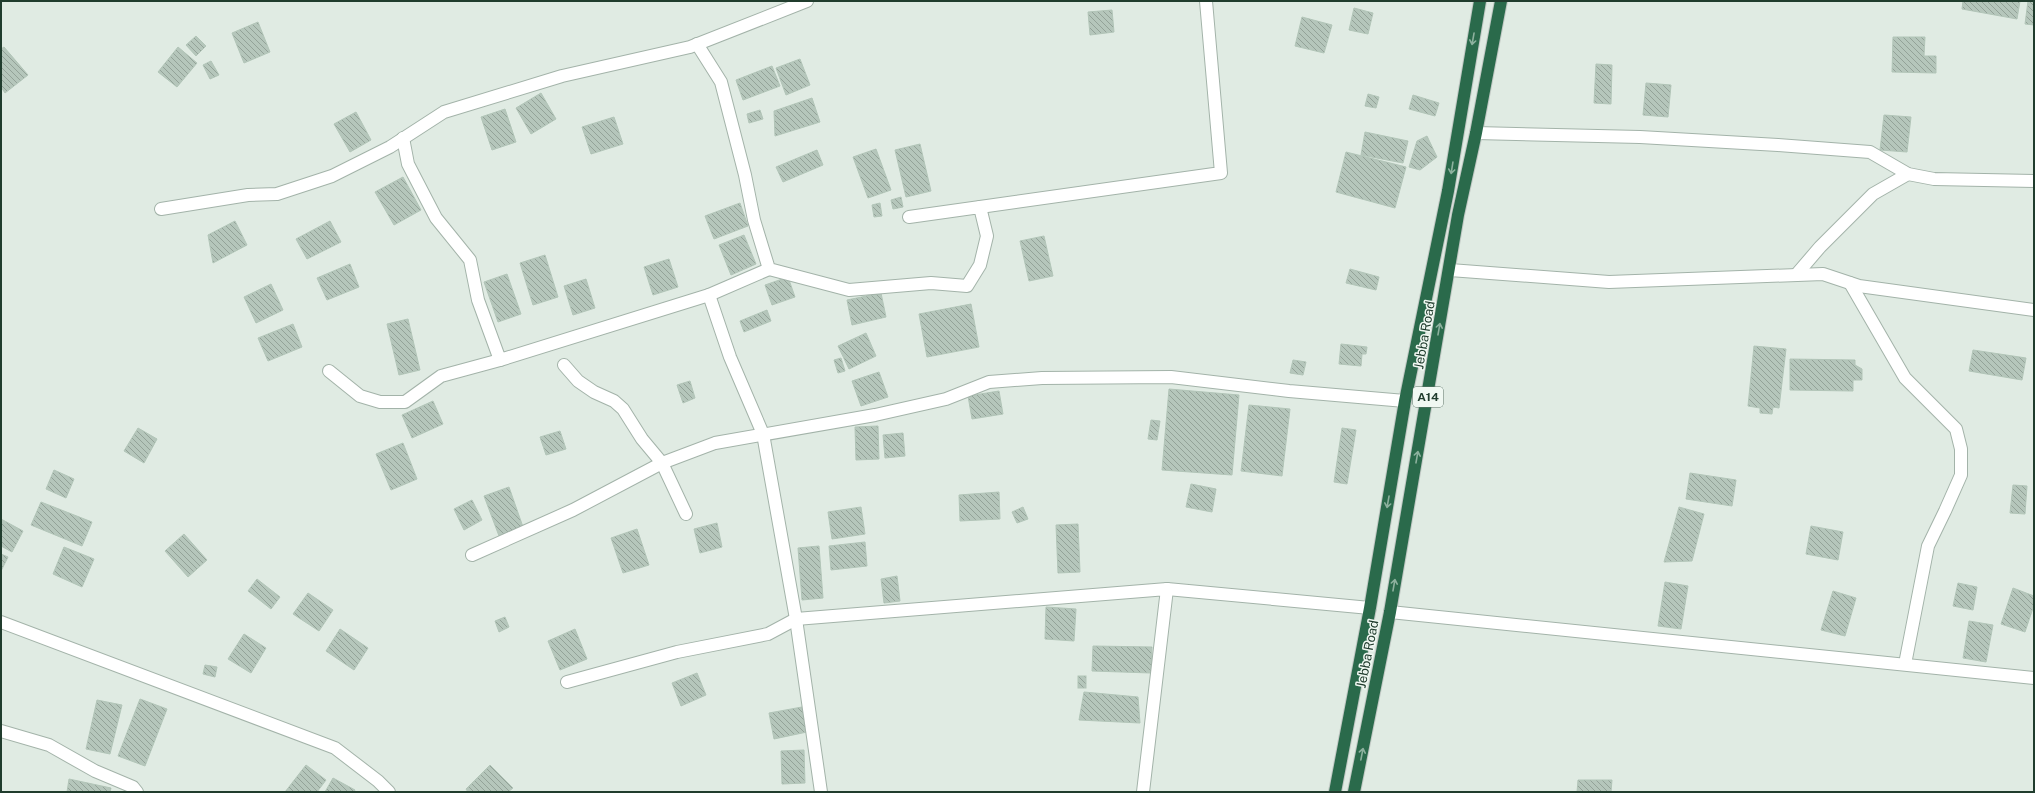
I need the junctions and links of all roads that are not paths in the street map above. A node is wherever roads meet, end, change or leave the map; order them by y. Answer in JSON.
{"nodes":[{"id":1,"x":807,"y":1,"type":"edge"},
{"id":2,"x":1206,"y":1,"type":"edge"},
{"id":3,"x":1480,"y":1,"type":"edge"},
{"id":4,"x":1501,"y":1,"type":"edge"},
{"id":5,"x":697,"y":44,"type":"junction"},
{"id":6,"x":1476,"y":133,"type":"junction"},
{"id":7,"x":404,"y":138,"type":"junction"},
{"id":8,"x":1908,"y":174,"type":"junction"},
{"id":9,"x":2034,"y":182,"type":"edge"},
{"id":10,"x":980,"y":207,"type":"junction"},
{"id":11,"x":161,"y":209,"type":"dead end"},
{"id":12,"x":909,"y":217,"type":"dead end"},
{"id":13,"x":769,"y":268,"type":"junction"},
{"id":14,"x":1450,"y":270,"type":"junction"},
{"id":15,"x":1796,"y":275,"type":"junction"},
{"id":16,"x":1850,"y":283,"type":"junction"},
{"id":17,"x":709,"y":295,"type":"junction"},
{"id":18,"x":2034,"y":310,"type":"edge"},
{"id":19,"x":500,"y":360,"type":"junction"},
{"id":20,"x":564,"y":365,"type":"dead end"},
{"id":21,"x":329,"y":371,"type":"dead end"},
{"id":22,"x":1405,"y":401,"type":"junction"},
{"id":23,"x":763,"y":434,"type":"junction"},
{"id":24,"x":662,"y":463,"type":"junction"},
{"id":25,"x":686,"y":514,"type":"dead end"},
{"id":26,"x":472,"y":555,"type":"dead end"},
{"id":27,"x":1167,"y":589,"type":"junction"},
{"id":28,"x":1370,"y":608,"type":"junction"},
{"id":29,"x":1390,"y":612,"type":"junction"},
{"id":30,"x":796,"y":619,"type":"junction"},
{"id":31,"x":1,"y":622,"type":"edge"},
{"id":32,"x":1905,"y":664,"type":"junction"},
{"id":33,"x":2034,"y":678,"type":"edge"},
{"id":34,"x":567,"y":682,"type":"dead end"},
{"id":35,"x":1,"y":731,"type":"edge"},
{"id":36,"x":137,"y":792,"type":"edge"},
{"id":37,"x":389,"y":792,"type":"edge"},
{"id":38,"x":822,"y":792,"type":"edge"},
{"id":39,"x":1143,"y":792,"type":"edge"},
{"id":40,"x":1335,"y":792,"type":"edge"},
{"id":41,"x":1354,"y":792,"type":"edge"}],
"edges":[{"from":1,"to":5,"type":"street"},
{"from":2,"to":10,"type":"street"},
{"from":3,"to":22,"type":"highway","name":"Jebba Road","number":"A14","one_way":true},
{"from":4,"to":6,"type":"highway","name":"Jebba Road","number":"A14"},
{"from":5,"to":7,"type":"street"},
{"from":5,"to":13,"type":"street"},
{"from":6,"to":8,"type":"street"},
{"from":6,"to":14,"type":"highway","name":"Jebba Road","number":"A14"},
{"from":7,"to":11,"type":"street"},
{"from":7,"to":19,"type":"street"},
{"from":8,"to":9,"type":"street"},
{"from":8,"to":15,"type":"street"},
{"from":10,"to":12,"type":"street"},
{"from":10,"to":13,"type":"street"},
{"from":13,"to":17,"type":"street"},
{"from":14,"to":15,"type":"street"},
{"from":29,"to":14,"type":"highway","name":"Jebba Road","number":"A14","one_way":true},
{"from":15,"to":16,"type":"street"},
{"from":16,"to":18,"type":"street"},
{"from":16,"to":32,"type":"street"},
{"from":17,"to":19,"type":"street"},
{"from":17,"to":23,"type":"street"},
{"from":19,"to":21,"type":"street"},
{"from":20,"to":24,"type":"street"},
{"from":22,"to":23,"type":"street"},
{"from":22,"to":28,"type":"highway","name":"Jebba Road","number":"A14","one_way":true},
{"from":23,"to":24,"type":"street"},
{"from":23,"to":30,"type":"street"},
{"from":24,"to":25,"type":"street"},
{"from":24,"to":26,"type":"street"},
{"from":27,"to":28,"type":"street"},
{"from":27,"to":30,"type":"street"},
{"from":27,"to":39,"type":"street"},
{"from":28,"to":40,"type":"highway","name":"Jebba Road","number":"A14"},
{"from":29,"to":32,"type":"street"},
{"from":41,"to":29,"type":"highway","name":"Jebba Road","number":"A14","one_way":true},
{"from":30,"to":34,"type":"street"},
{"from":30,"to":38,"type":"street"},
{"from":31,"to":37,"type":"street"},
{"from":32,"to":33,"type":"street"},
{"from":35,"to":36,"type":"street"}]}
